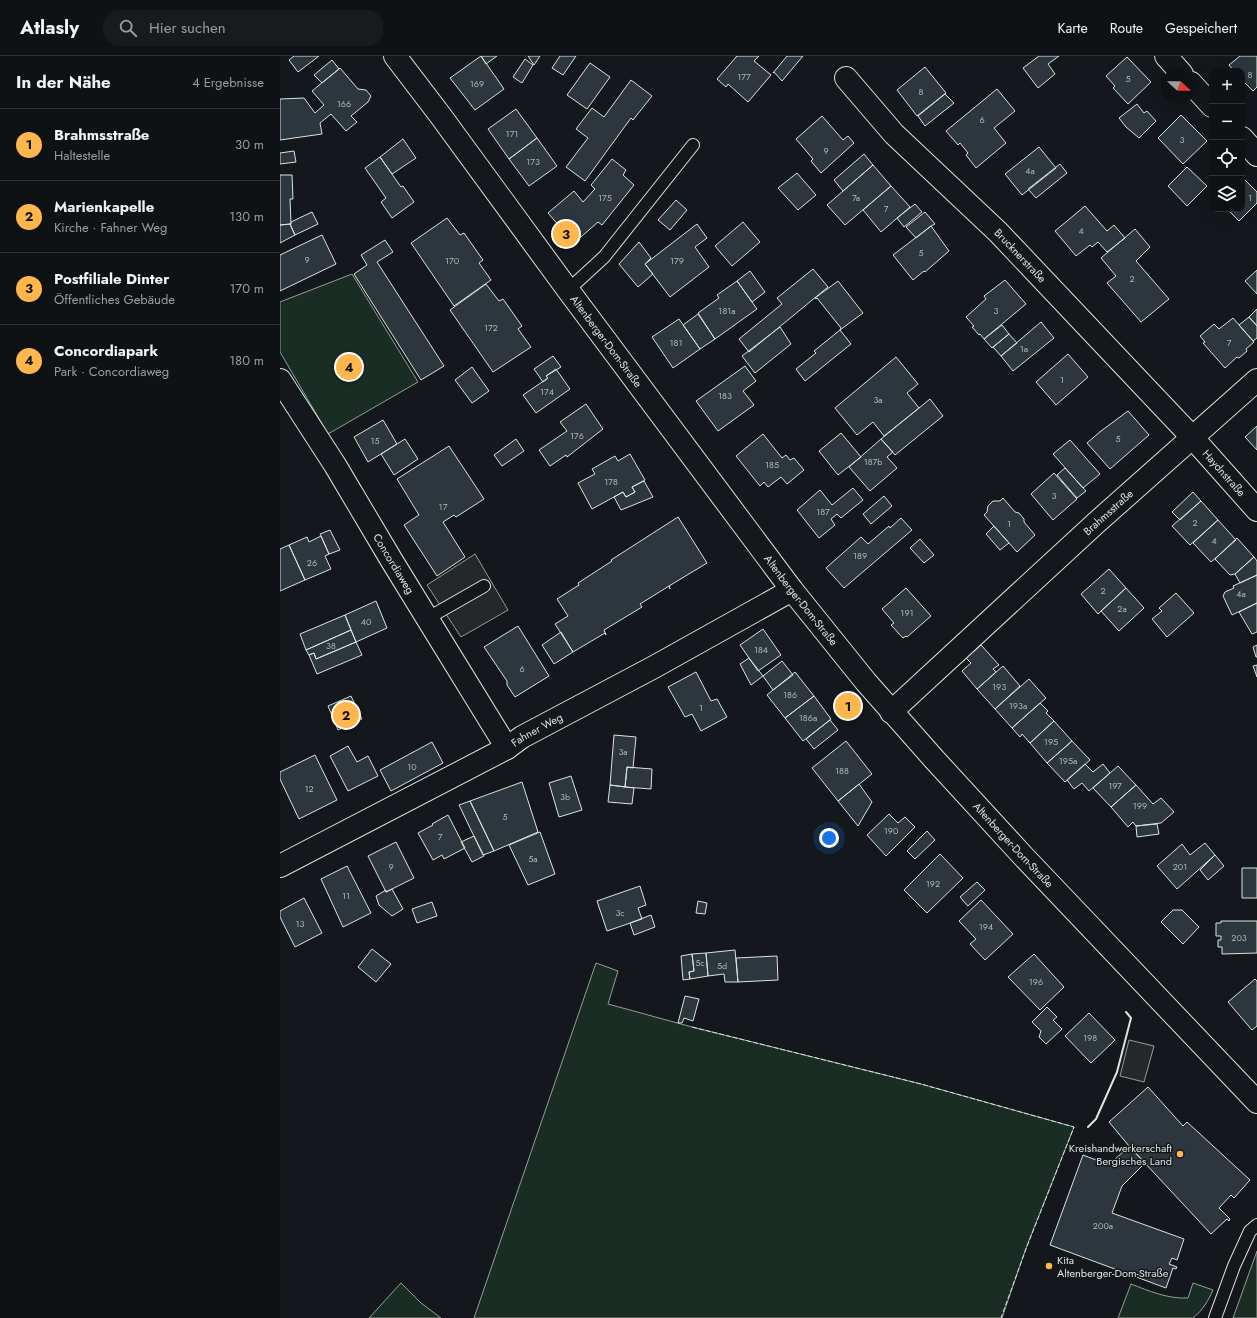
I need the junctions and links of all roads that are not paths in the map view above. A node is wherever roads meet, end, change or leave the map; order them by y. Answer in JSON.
{"nodes":[{"id":1,"x":395,"y":56,"type":"edge"},
{"id":2,"x":1166,"y":56,"type":"edge"},
{"id":3,"x":1177,"y":68,"type":"edge"},
{"id":4,"x":846,"y":78,"type":"dead end"},
{"id":5,"x":1197,"y":90,"type":"edge"},
{"id":6,"x":1210,"y":104,"type":"edge"},
{"id":7,"x":1244,"y":140,"type":"edge"},
{"id":8,"x":693,"y":145,"type":"dead end"},
{"id":9,"x":1257,"y":155,"type":"edge"},
{"id":10,"x":568,"y":290,"type":"junction"},
{"id":11,"x":280,"y":380,"type":"edge"},
{"id":12,"x":1257,"y":380,"type":"edge"},
{"id":13,"x":1192,"y":437,"type":"junction"},
{"id":14,"x":1257,"y":510,"type":"edge"},
{"id":15,"x":484,"y":586,"type":"dead end"},
{"id":16,"x":792,"y":590,"type":"junction"},
{"id":17,"x":428,"y":618,"type":"junction"},
{"id":18,"x":892,"y":712,"type":"junction"},
{"id":19,"x":507,"y":748,"type":"junction"},
{"id":20,"x":280,"y":866,"type":"edge"},
{"id":21,"x":1257,"y":1102,"type":"edge"},
{"id":22,"x":1257,"y":1225,"type":"edge"},
{"id":23,"x":1215,"y":1318,"type":"edge"}],
"edges":[{"from":1,"to":10,"type":"street","name":"Altenberger-Dom-Straße"},
{"from":2,"to":3,"type":"street"},
{"from":4,"to":13,"type":"street","name":"Brucknerstraße"},
{"from":5,"to":6,"type":"street"},
{"from":7,"to":9,"type":"street"},
{"from":8,"to":10,"type":"lane"},
{"from":10,"to":16,"type":"street","name":"Altenberger-Dom-Straße"},
{"from":11,"to":17,"type":"street","name":"Concordiaweg"},
{"from":12,"to":13,"type":"street","name":"Brahmsstraße"},
{"from":13,"to":14,"type":"street","name":"Haydnstraße"},
{"from":13,"to":18,"type":"street","name":"Brahmsstraße"},
{"from":15,"to":17,"type":"lane"},
{"from":16,"to":18,"type":"street","name":"Altenberger-Dom-Straße"},
{"from":16,"to":19,"type":"street","name":"Fahner Weg"},
{"from":17,"to":19,"type":"street","name":"Concordiaweg"},
{"from":18,"to":21,"type":"street","name":"Altenberger-Dom-Straße"},
{"from":19,"to":20,"type":"street","name":"Fahner Weg"},
{"from":22,"to":23,"type":"lane"}]}
